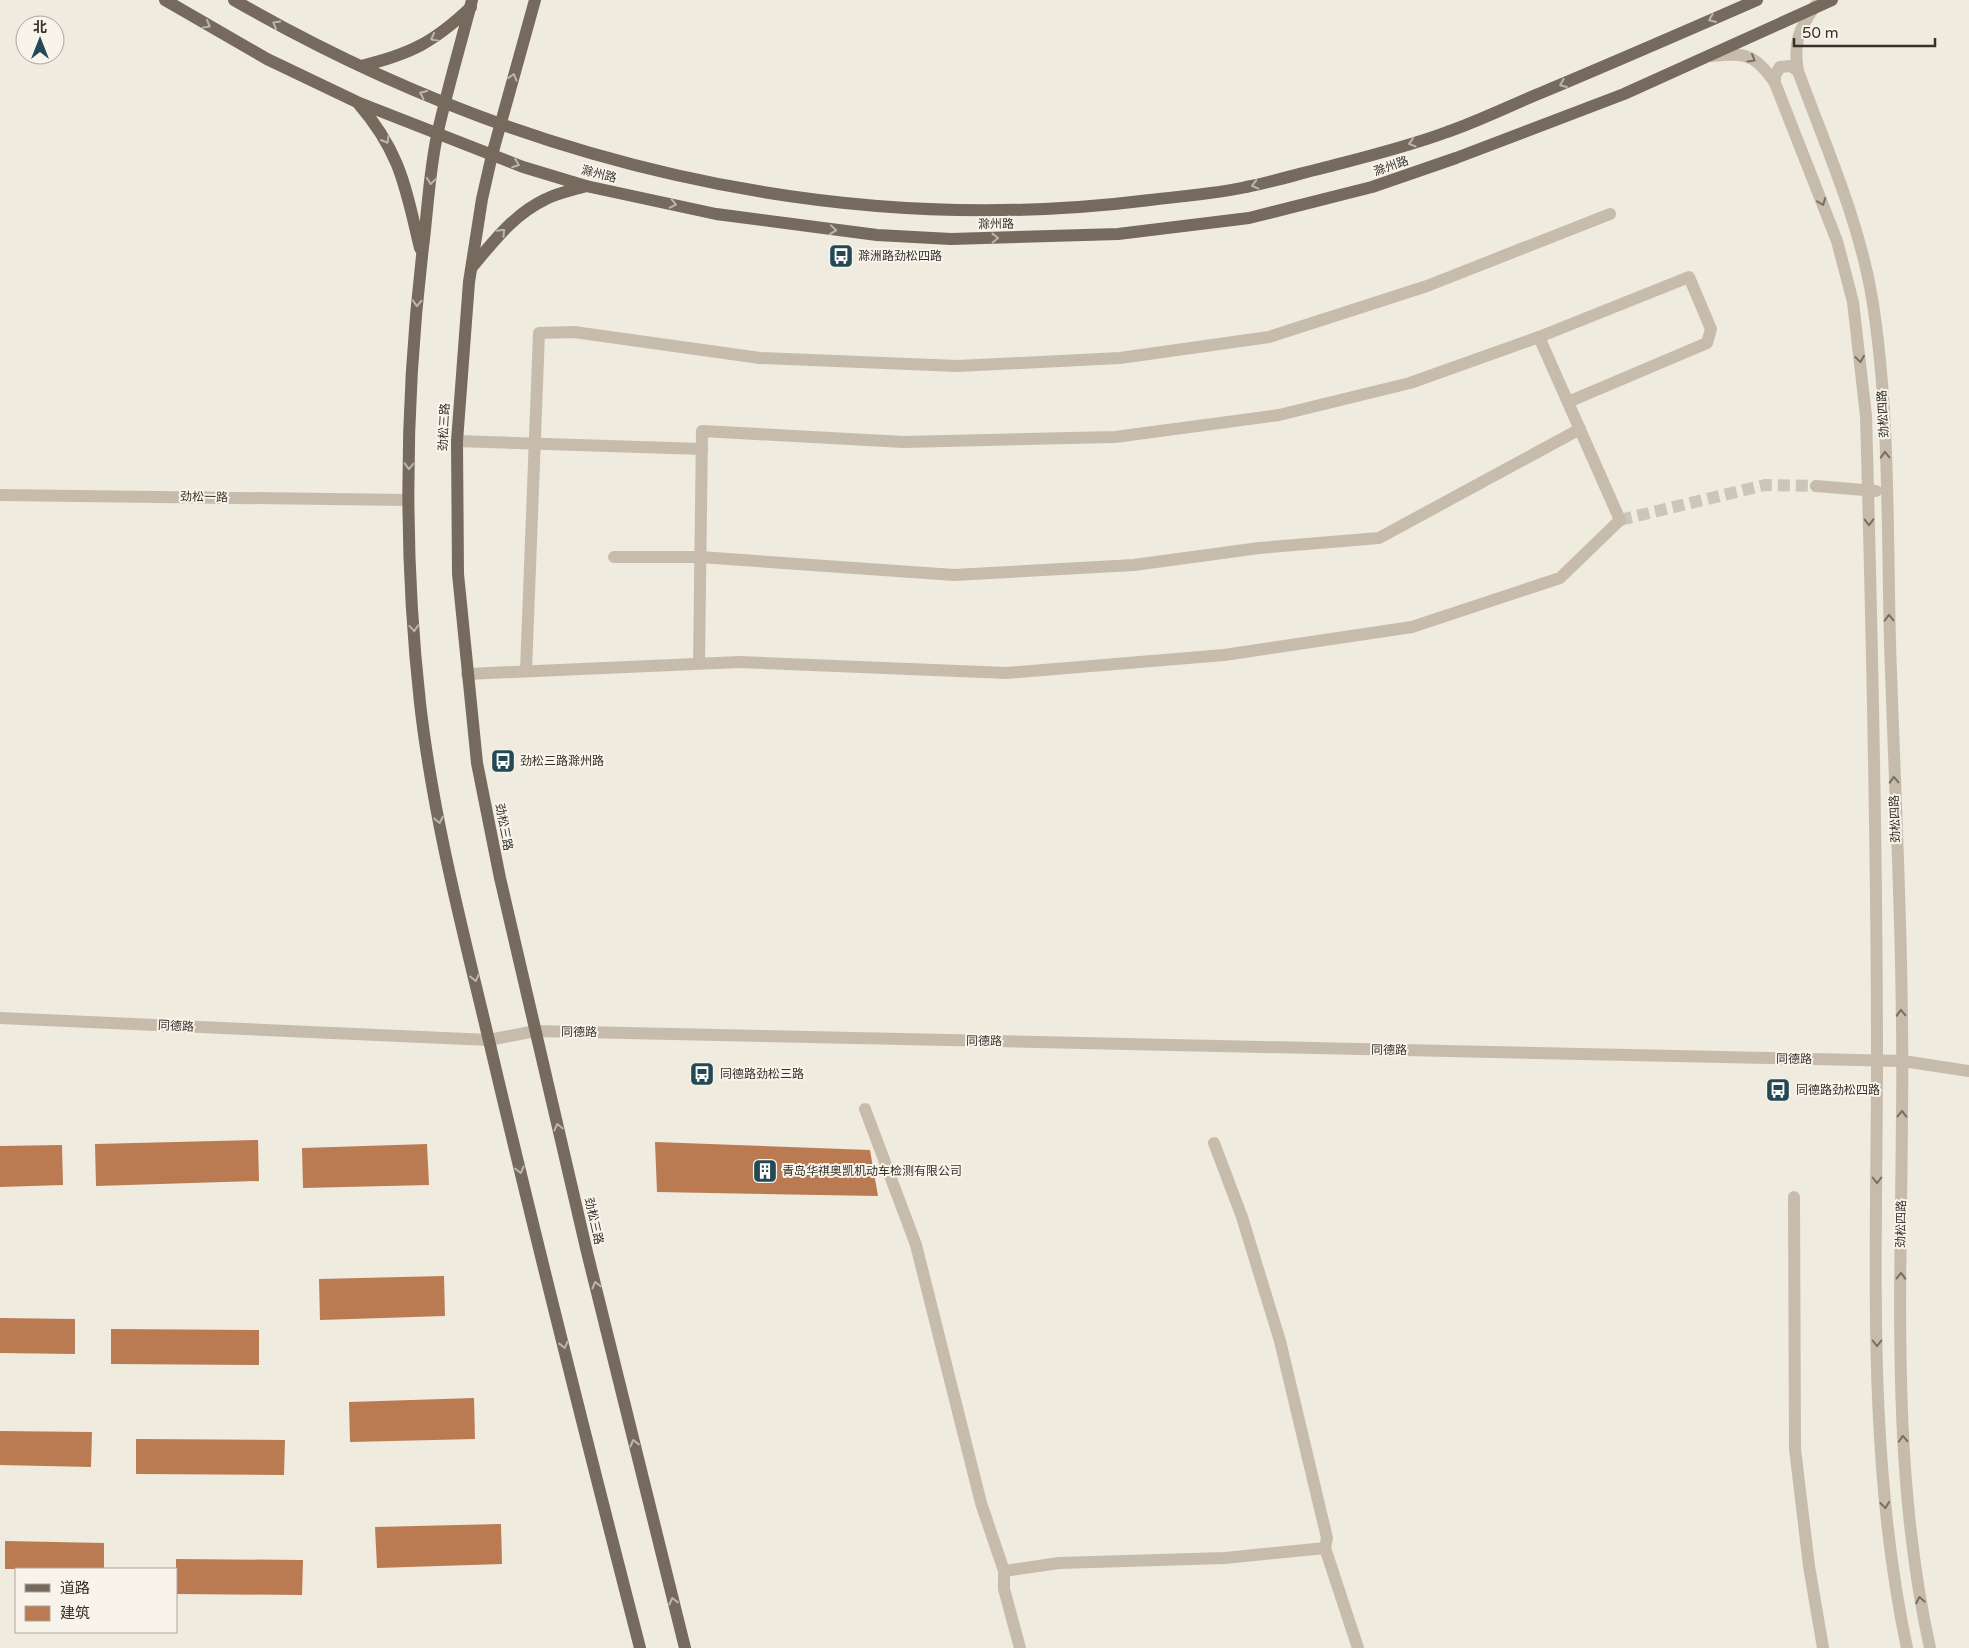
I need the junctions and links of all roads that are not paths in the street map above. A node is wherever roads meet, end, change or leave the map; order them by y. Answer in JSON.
{"nodes":[{"id":1,"x":165,"y":0,"type":"edge"},
{"id":2,"x":234,"y":0,"type":"edge"},
{"id":3,"x":535,"y":0,"type":"edge"},
{"id":4,"x":1757,"y":0,"type":"edge"},
{"id":5,"x":1832,"y":0,"type":"edge"},
{"id":6,"x":472,"y":3,"type":"edge"},
{"id":7,"x":1815,"y":6,"type":"junction"},
{"id":8,"x":1705,"y":57,"type":"junction"},
{"id":9,"x":361,"y":66,"type":"junction"},
{"id":10,"x":1798,"y":70,"type":"junction"},
{"id":11,"x":1775,"y":83,"type":"junction"},
{"id":12,"x":357,"y":102,"type":"junction"},
{"id":13,"x":446,"y":103,"type":"junction"},
{"id":14,"x":501,"y":124,"type":"junction"},
{"id":15,"x":438,"y":133,"type":"junction"},
{"id":16,"x":492,"y":155,"type":"junction"},
{"id":17,"x":586,"y":186,"type":"junction"},
{"id":18,"x":1610,"y":214,"type":"dead end"},
{"id":19,"x":422,"y":255,"type":"junction"},
{"id":20,"x":471,"y":269,"type":"junction"},
{"id":21,"x":1540,"y":338,"type":"junction"},
{"id":22,"x":1568,"y":402,"type":"junction"},
{"id":23,"x":1580,"y":429,"type":"junction"},
{"id":24,"x":457,"y":441,"type":"junction"},
{"id":25,"x":535,"y":443,"type":"junction"},
{"id":26,"x":702,"y":449,"type":"junction"},
{"id":27,"x":1816,"y":486,"type":"tunnel mouth"},
{"id":28,"x":1868,"y":491,"type":"junction"},
{"id":29,"x":1886,"y":491,"type":"junction"},
{"id":30,"x":0,"y":495,"type":"edge"},
{"id":31,"x":408,"y":500,"type":"junction"},
{"id":32,"x":700,"y":556,"type":"junction"},
{"id":33,"x":614,"y":557,"type":"dead end"},
{"id":34,"x":699,"y":663,"type":"junction"},
{"id":35,"x":526,"y":671,"type":"junction"},
{"id":36,"x":467,"y":674,"type":"junction"},
{"id":37,"x":0,"y":1018,"type":"edge"},
{"id":38,"x":535,"y":1031,"type":"junction"},
{"id":39,"x":489,"y":1040,"type":"junction"},
{"id":40,"x":1877,"y":1061,"type":"junction"},
{"id":41,"x":1903,"y":1061,"type":"junction"},
{"id":42,"x":1969,"y":1071,"type":"edge"},
{"id":43,"x":865,"y":1109,"type":"dead end"},
{"id":44,"x":1214,"y":1143,"type":"dead end"},
{"id":45,"x":1794,"y":1197,"type":"dead end"},
{"id":46,"x":1325,"y":1548,"type":"junction"},
{"id":47,"x":1004,"y":1571,"type":"junction"},
{"id":48,"x":640,"y":1648,"type":"edge"},
{"id":49,"x":685,"y":1648,"type":"edge"},
{"id":50,"x":1020,"y":1648,"type":"edge"},
{"id":51,"x":1358,"y":1648,"type":"edge"},
{"id":52,"x":1823,"y":1648,"type":"edge"},
{"id":53,"x":1907,"y":1648,"type":"edge"},
{"id":54,"x":1930,"y":1648,"type":"edge"}],
"edges":[{"from":1,"to":12,"type":"main road","name":"滁州路","one_way":true},
{"from":9,"to":2,"type":"main road","name":"滁州路","one_way":true},
{"from":14,"to":3,"type":"main road","name":"劲松三路","one_way":true},
{"from":4,"to":14,"type":"main road","name":"滁州路","one_way":true},
{"from":5,"to":7,"type":"main road","name":"滁州路"},
{"from":6,"to":9,"type":"main road","one_way":true},
{"from":6,"to":13,"type":"main road"},
{"from":7,"to":8,"type":"main road","name":"滁州路"},
{"from":7,"to":10,"type":"street","name":"劲松四路"},
{"from":8,"to":11,"type":"street","name":"劲松四路","one_way":true},
{"from":17,"to":8,"type":"main road","name":"滁州路","one_way":true},
{"from":13,"to":9,"type":"main road","name":"滁州路","one_way":true},
{"from":10,"to":11,"type":"street"},
{"from":29,"to":10,"type":"street","name":"劲松四路","one_way":true},
{"from":11,"to":28,"type":"street","name":"劲松四路","one_way":true},
{"from":12,"to":15,"type":"main road","name":"滁州路"},
{"from":12,"to":19,"type":"main road","one_way":true},
{"from":13,"to":14,"type":"main road","name":"滁州路"},
{"from":13,"to":15,"type":"main road"},
{"from":14,"to":16,"type":"main road","name":"劲松三路"},
{"from":15,"to":16,"type":"main road","name":"滁州路"},
{"from":15,"to":19,"type":"main road","one_way":true},
{"from":16,"to":17,"type":"main road","name":"滁州路","one_way":true},
{"from":16,"to":20,"type":"main road","name":"劲松三路"},
{"from":20,"to":17,"type":"main road","one_way":true},
{"from":18,"to":25,"type":"street"},
{"from":19,"to":31,"type":"main road","one_way":true},
{"from":20,"to":24,"type":"main road","name":"劲松三路"},
{"from":21,"to":22,"type":"street"},
{"from":21,"to":22,"type":"street"},
{"from":21,"to":26,"type":"street"},
{"from":22,"to":23,"type":"street"},
{"from":23,"to":32,"type":"street"},
{"from":23,"to":34,"type":"street"},
{"from":24,"to":25,"type":"street"},
{"from":24,"to":36,"type":"main road","name":"劲松三路"},
{"from":25,"to":26,"type":"street"},
{"from":25,"to":35,"type":"street"},
{"from":26,"to":32,"type":"street"},
{"from":27,"to":28,"type":"street"},
{"from":28,"to":29,"type":"street"},
{"from":28,"to":40,"type":"street","name":"劲松四路","one_way":true},
{"from":41,"to":29,"type":"street","name":"劲松四路","one_way":true},
{"from":30,"to":31,"type":"street","name":"劲松一路"},
{"from":31,"to":39,"type":"main road","one_way":true},
{"from":32,"to":33,"type":"street"},
{"from":32,"to":34,"type":"street"},
{"from":34,"to":35,"type":"street"},
{"from":35,"to":36,"type":"street"},
{"from":36,"to":38,"type":"main road","name":"劲松三路"},
{"from":37,"to":39,"type":"street","name":"同德路"},
{"from":38,"to":39,"type":"street","name":"同德路"},
{"from":38,"to":40,"type":"street","name":"同德路"},
{"from":49,"to":38,"type":"main road","name":"劲松三路","one_way":true},
{"from":39,"to":48,"type":"main road","one_way":true},
{"from":40,"to":41,"type":"street","name":"同德路"},
{"from":40,"to":53,"type":"street","name":"劲松四路","one_way":true},
{"from":41,"to":42,"type":"street","name":"同德路"},
{"from":54,"to":41,"type":"street","name":"劲松四路","one_way":true},
{"from":43,"to":47,"type":"street"},
{"from":44,"to":46,"type":"street"},
{"from":45,"to":52,"type":"street"},
{"from":46,"to":47,"type":"street"},
{"from":46,"to":51,"type":"street"},
{"from":47,"to":50,"type":"street"}]}
